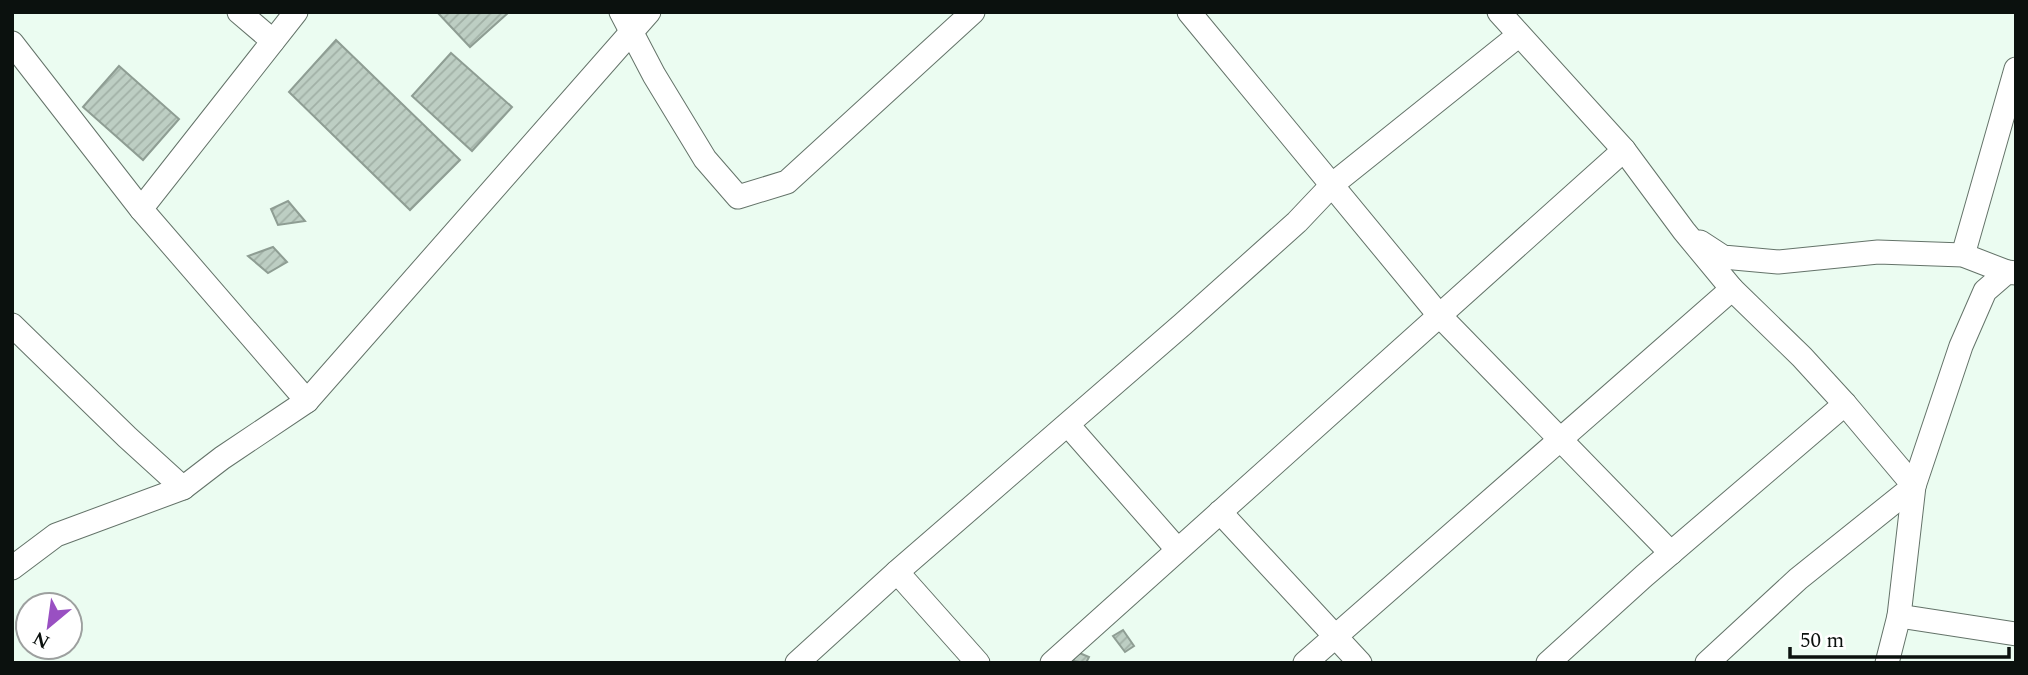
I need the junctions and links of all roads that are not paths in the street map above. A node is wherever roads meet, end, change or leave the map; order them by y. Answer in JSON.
{"nodes":[{"id":1,"x":239,"y":12,"type":"edge"},
{"id":2,"x":296,"y":12,"type":"edge"},
{"id":3,"x":649,"y":12,"type":"edge"},
{"id":4,"x":974,"y":12,"type":"edge"},
{"id":5,"x":1189,"y":12,"type":"edge"},
{"id":6,"x":1499,"y":12,"type":"edge"},
{"id":7,"x":626,"y":22,"type":"edge"},
{"id":8,"x":1519,"y":35,"type":"junction"},
{"id":9,"x":274,"y":41,"type":"junction"},
{"id":10,"x":12,"y":43,"type":"edge"},
{"id":11,"x":2016,"y":69,"type":"edge"},
{"id":12,"x":1624,"y":150,"type":"junction"},
{"id":13,"x":1333,"y":184,"type":"junction"},
{"id":14,"x":141,"y":209,"type":"junction"},
{"id":15,"x":1684,"y":231,"type":"junction"},
{"id":16,"x":1963,"y":255,"type":"junction"},
{"id":17,"x":2011,"y":272,"type":"edge"},
{"id":18,"x":1732,"y":289,"type":"junction"},
{"id":19,"x":1439,"y":315,"type":"junction"},
{"id":20,"x":12,"y":325,"type":"edge"},
{"id":21,"x":307,"y":401,"type":"junction"},
{"id":22,"x":1845,"y":404,"type":"junction"},
{"id":23,"x":1068,"y":425,"type":"junction"},
{"id":24,"x":1559,"y":438,"type":"junction"},
{"id":25,"x":1913,"y":486,"type":"junction"},
{"id":26,"x":183,"y":488,"type":"junction"},
{"id":27,"x":1220,"y":512,"type":"junction"},
{"id":28,"x":1177,"y":549,"type":"junction"},
{"id":29,"x":1671,"y":553,"type":"junction"},
{"id":30,"x":12,"y":568,"type":"edge"},
{"id":31,"x":897,"y":572,"type":"junction"},
{"id":32,"x":1899,"y":617,"type":"junction"},
{"id":33,"x":2016,"y":634,"type":"edge"},
{"id":34,"x":1335,"y":636,"type":"junction"},
{"id":35,"x":797,"y":663,"type":"edge"},
{"id":36,"x":978,"y":663,"type":"edge"},
{"id":37,"x":1052,"y":663,"type":"edge"},
{"id":38,"x":1305,"y":663,"type":"edge"},
{"id":39,"x":1360,"y":663,"type":"edge"},
{"id":40,"x":1548,"y":663,"type":"edge"},
{"id":41,"x":1707,"y":663,"type":"edge"},
{"id":42,"x":1887,"y":663,"type":"edge"}],
"edges":[{"from":1,"to":9,"type":"street"},
{"from":2,"to":9,"type":"street"},
{"from":3,"to":7,"type":"street"},
{"from":4,"to":7,"type":"street"},
{"from":5,"to":13,"type":"street"},
{"from":6,"to":8,"type":"street"},
{"from":7,"to":21,"type":"street"},
{"from":8,"to":12,"type":"street"},
{"from":8,"to":13,"type":"street"},
{"from":9,"to":14,"type":"street"},
{"from":10,"to":14,"type":"street"},
{"from":11,"to":16,"type":"street"},
{"from":12,"to":15,"type":"street"},
{"from":12,"to":19,"type":"street"},
{"from":13,"to":19,"type":"street"},
{"from":13,"to":23,"type":"street"},
{"from":14,"to":21,"type":"street"},
{"from":15,"to":16,"type":"street"},
{"from":15,"to":18,"type":"street"},
{"from":16,"to":17,"type":"street"},
{"from":17,"to":25,"type":"street"},
{"from":18,"to":22,"type":"street"},
{"from":18,"to":24,"type":"street"},
{"from":19,"to":24,"type":"street"},
{"from":19,"to":27,"type":"street"},
{"from":20,"to":26,"type":"street"},
{"from":21,"to":26,"type":"street"},
{"from":22,"to":25,"type":"street"},
{"from":22,"to":29,"type":"street"},
{"from":23,"to":28,"type":"street"},
{"from":23,"to":31,"type":"street"},
{"from":24,"to":29,"type":"street"},
{"from":24,"to":34,"type":"street"},
{"from":25,"to":32,"type":"street"},
{"from":25,"to":41,"type":"street"},
{"from":26,"to":30,"type":"street"},
{"from":27,"to":28,"type":"street"},
{"from":27,"to":34,"type":"street"},
{"from":28,"to":37,"type":"street"},
{"from":29,"to":40,"type":"street"},
{"from":31,"to":35,"type":"street"},
{"from":31,"to":36,"type":"street"},
{"from":32,"to":33,"type":"street"},
{"from":32,"to":42,"type":"street"},
{"from":34,"to":38,"type":"street"},
{"from":34,"to":39,"type":"street"}]}
